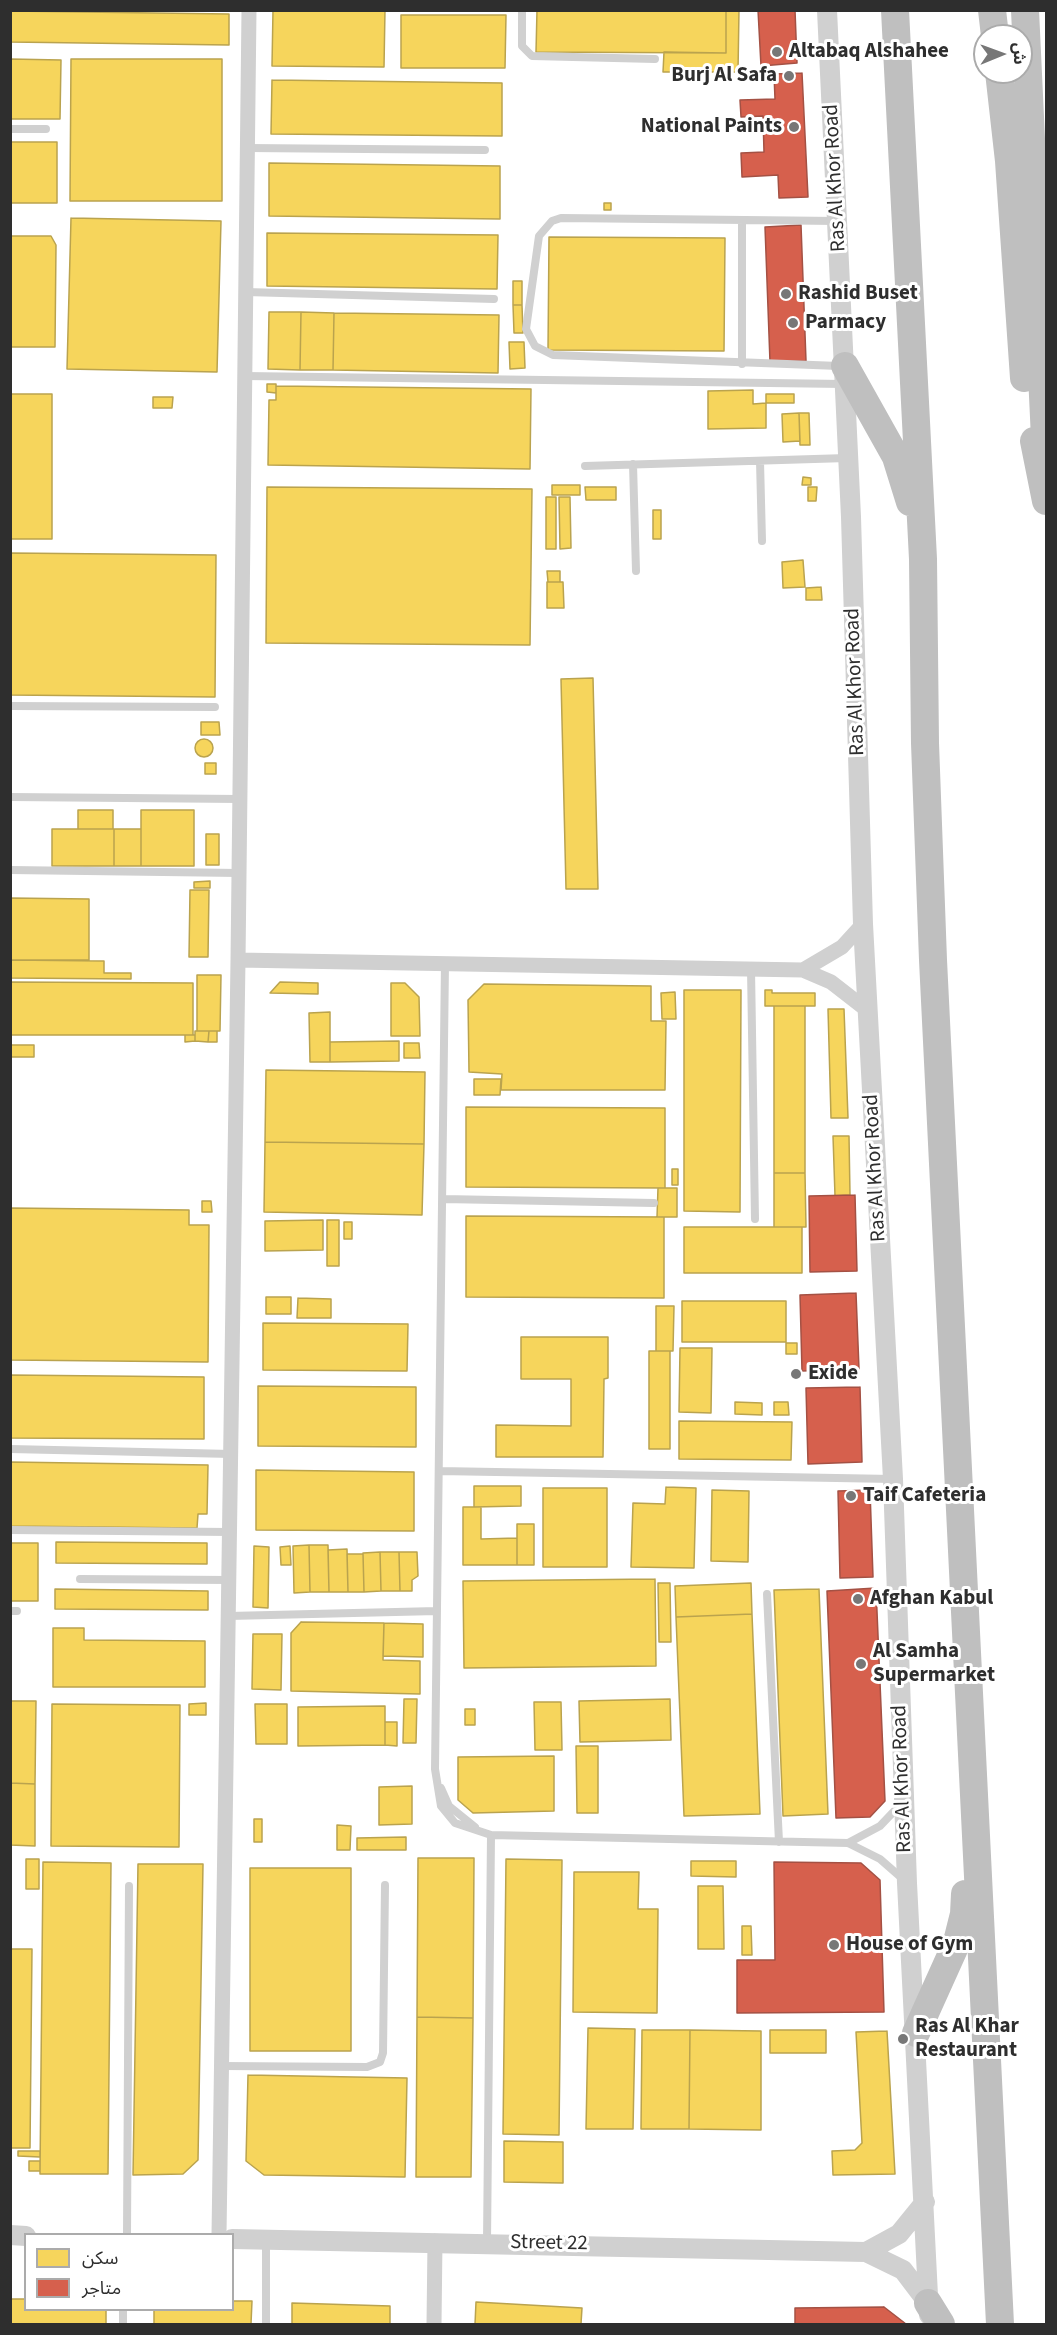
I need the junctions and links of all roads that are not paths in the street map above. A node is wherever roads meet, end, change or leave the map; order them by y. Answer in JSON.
{"nodes":[{"id":1,"x":249,"y":10,"type":"edge"},
{"id":2,"x":522,"y":10,"type":"edge"},
{"id":3,"x":827,"y":10,"type":"edge"},
{"id":4,"x":895,"y":10,"type":"edge"},
{"id":5,"x":1025,"y":10,"type":"edge"},
{"id":6,"x":655,"y":59,"type":"dead end"},
{"id":7,"x":1000,"y":84,"type":"edge"},
{"id":8,"x":10,"y":129,"type":"edge"},
{"id":9,"x":46,"y":129,"type":"dead end"},
{"id":10,"x":247,"y":148,"type":"junction"},
{"id":11,"x":485,"y":150,"type":"dead end"},
{"id":12,"x":742,"y":220,"type":"junction"},
{"id":13,"x":839,"y":221,"type":"junction"},
{"id":14,"x":246,"y":292,"type":"junction"},
{"id":15,"x":494,"y":299,"type":"dead end"},
{"id":16,"x":742,"y":364,"type":"junction"},
{"id":17,"x":845,"y":375,"type":"junction"},
{"id":18,"x":245,"y":376,"type":"junction"},
{"id":19,"x":848,"y":458,"type":"junction"},
{"id":20,"x":1047,"y":460,"type":"edge"},
{"id":21,"x":760,"y":461,"type":"junction"},
{"id":22,"x":633,"y":464,"type":"junction"},
{"id":23,"x":585,"y":465,"type":"dead end"},
{"id":24,"x":1047,"y":501,"type":"edge"},
{"id":25,"x":762,"y":541,"type":"dead end"},
{"id":26,"x":923,"y":559,"type":"junction"},
{"id":27,"x":636,"y":571,"type":"dead end"},
{"id":28,"x":10,"y":706,"type":"edge"},
{"id":29,"x":215,"y":708,"type":"dead end"},
{"id":30,"x":10,"y":797,"type":"edge"},
{"id":31,"x":240,"y":799,"type":"junction"},
{"id":32,"x":10,"y":870,"type":"edge"},
{"id":33,"x":239,"y":873,"type":"junction"},
{"id":34,"x":863,"y":924,"type":"junction"},
{"id":35,"x":238,"y":960,"type":"junction"},
{"id":36,"x":445,"y":962,"type":"junction"},
{"id":37,"x":752,"y":969,"type":"junction"},
{"id":38,"x":803,"y":970,"type":"junction"},
{"id":39,"x":867,"y":1010,"type":"junction"},
{"id":40,"x":443,"y":1198,"type":"junction"},
{"id":41,"x":654,"y":1203,"type":"dead end"},
{"id":42,"x":755,"y":1219,"type":"dead end"},
{"id":43,"x":10,"y":1449,"type":"edge"},
{"id":44,"x":232,"y":1454,"type":"junction"},
{"id":45,"x":439,"y":1471,"type":"junction"},
{"id":46,"x":893,"y":1479,"type":"junction"},
{"id":47,"x":10,"y":1530,"type":"edge"},
{"id":48,"x":230,"y":1532,"type":"junction"},
{"id":49,"x":80,"y":1579,"type":"dead end"},
{"id":50,"x":230,"y":1580,"type":"junction"},
{"id":51,"x":767,"y":1593,"type":"dead end"},
{"id":52,"x":437,"y":1611,"type":"junction"},
{"id":53,"x":229,"y":1616,"type":"junction"},
{"id":54,"x":972,"y":1767,"type":"junction"},
{"id":55,"x":904,"y":1799,"type":"junction"},
{"id":56,"x":491,"y":1835,"type":"junction"},
{"id":57,"x":779,"y":1842,"type":"junction"},
{"id":58,"x":848,"y":1843,"type":"junction"},
{"id":59,"x":907,"y":1883,"type":"junction"},
{"id":60,"x":385,"y":1885,"type":"dead end"},
{"id":61,"x":129,"y":1886,"type":"dead end"},
{"id":62,"x":916,"y":2033,"type":"junction"},
{"id":63,"x":222,"y":2066,"type":"junction"},
{"id":64,"x":925,"y":2202,"type":"junction"},
{"id":65,"x":127,"y":2233,"type":"edge"},
{"id":66,"x":219,"y":2233,"type":"edge"},
{"id":67,"x":234,"y":2239,"type":"edge"},
{"id":68,"x":266,"y":2239,"type":"junction"},
{"id":69,"x":435,"y":2241,"type":"junction"},
{"id":70,"x":487,"y":2242,"type":"junction"},
{"id":71,"x":866,"y":2252,"type":"junction"},
{"id":72,"x":933,"y":2317,"type":"edge"},
{"id":73,"x":266,"y":2325,"type":"edge"},
{"id":74,"x":434,"y":2325,"type":"edge"},
{"id":75,"x":1000,"y":2325,"type":"edge"}],
"edges":[{"from":1,"to":10,"type":"street"},
{"from":2,"to":6,"type":"lane"},
{"from":3,"to":13,"type":"street","name":"Ras Al Khor Road"},
{"from":4,"to":26,"type":"highway"},
{"from":5,"to":20,"type":"highway"},
{"from":7,"to":24,"type":"highway"},
{"from":8,"to":9,"type":"lane"},
{"from":10,"to":11,"type":"lane"},
{"from":10,"to":14,"type":"street"},
{"from":12,"to":13,"type":"lane"},
{"from":12,"to":16,"type":"lane"},
{"from":12,"to":16,"type":"lane"},
{"from":13,"to":17,"type":"street","name":"Ras Al Khor Road"},
{"from":14,"to":15,"type":"lane"},
{"from":14,"to":18,"type":"street"},
{"from":16,"to":17,"type":"lane"},
{"from":17,"to":18,"type":"lane"},
{"from":17,"to":19,"type":"street","name":"Ras Al Khor Road"},
{"from":17,"to":26,"type":"highway"},
{"from":18,"to":31,"type":"street"},
{"from":19,"to":21,"type":"lane"},
{"from":19,"to":34,"type":"street","name":"Ras Al Khor Road"},
{"from":21,"to":22,"type":"lane"},
{"from":21,"to":25,"type":"lane"},
{"from":22,"to":23,"type":"lane"},
{"from":22,"to":27,"type":"lane"},
{"from":26,"to":54,"type":"highway"},
{"from":28,"to":29,"type":"lane"},
{"from":30,"to":31,"type":"lane"},
{"from":31,"to":33,"type":"street"},
{"from":32,"to":33,"type":"lane"},
{"from":33,"to":35,"type":"street"},
{"from":34,"to":38,"type":"street"},
{"from":34,"to":39,"type":"street","name":"Ras Al Khor Road"},
{"from":35,"to":36,"type":"street"},
{"from":35,"to":44,"type":"street"},
{"from":36,"to":37,"type":"street"},
{"from":36,"to":40,"type":"lane"},
{"from":37,"to":38,"type":"street"},
{"from":37,"to":42,"type":"lane"},
{"from":38,"to":39,"type":"street"},
{"from":39,"to":46,"type":"street","name":"Ras Al Khor Road"},
{"from":40,"to":41,"type":"lane"},
{"from":40,"to":45,"type":"lane"},
{"from":43,"to":44,"type":"lane"},
{"from":44,"to":48,"type":"street"},
{"from":45,"to":46,"type":"lane"},
{"from":45,"to":52,"type":"lane"},
{"from":46,"to":55,"type":"street","name":"Ras Al Khor Road"},
{"from":47,"to":48,"type":"lane"},
{"from":48,"to":50,"type":"street"},
{"from":49,"to":50,"type":"lane"},
{"from":50,"to":53,"type":"street"},
{"from":51,"to":57,"type":"lane"},
{"from":52,"to":53,"type":"lane"},
{"from":52,"to":56,"type":"lane"},
{"from":53,"to":63,"type":"street"},
{"from":54,"to":62,"type":"highway"},
{"from":54,"to":75,"type":"highway"},
{"from":55,"to":58,"type":"lane"},
{"from":55,"to":59,"type":"street","name":"Ras Al Khor Road"},
{"from":56,"to":57,"type":"lane"},
{"from":56,"to":70,"type":"lane"},
{"from":57,"to":58,"type":"lane"},
{"from":58,"to":59,"type":"lane"},
{"from":59,"to":62,"type":"street","name":"Ras Al Khor Road"},
{"from":60,"to":63,"type":"lane"},
{"from":61,"to":65,"type":"lane"},
{"from":62,"to":64,"type":"street","name":"Ras Al Khor Road"},
{"from":63,"to":66,"type":"street"},
{"from":64,"to":71,"type":"street"},
{"from":64,"to":72,"type":"street","name":"Ras Al Khor Road"},
{"from":67,"to":68,"type":"street","name":"Street 22"},
{"from":68,"to":69,"type":"street","name":"Street 22"},
{"from":68,"to":73,"type":"lane"},
{"from":69,"to":70,"type":"street","name":"Street 22"},
{"from":69,"to":74,"type":"street"},
{"from":70,"to":71,"type":"street","name":"Street 22"},
{"from":71,"to":72,"type":"street","name":"Street 22"}]}
